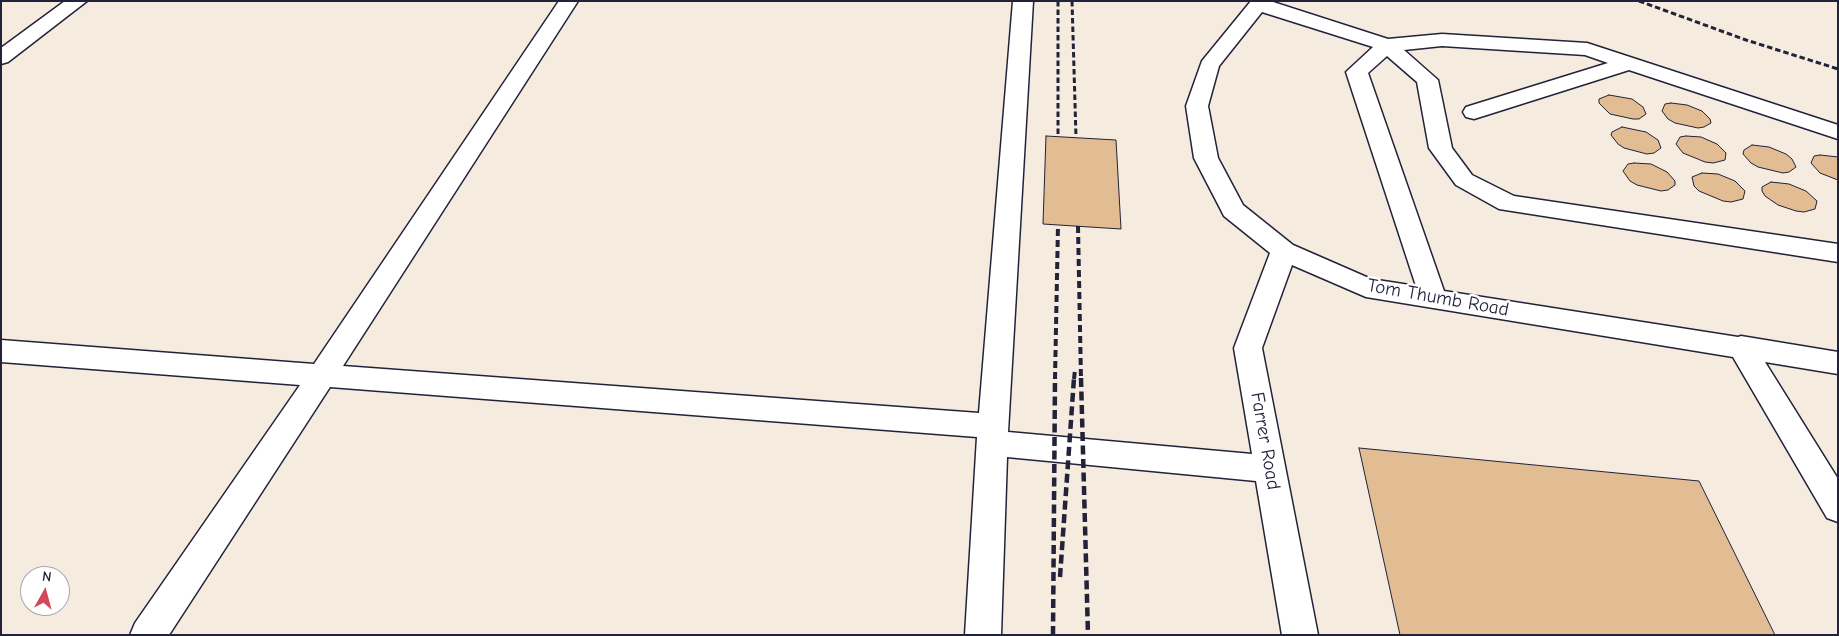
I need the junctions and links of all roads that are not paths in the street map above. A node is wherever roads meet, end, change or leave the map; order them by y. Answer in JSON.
{"nodes":[{"id":1,"x":78,"y":1,"type":"edge"},
{"id":2,"x":569,"y":1,"type":"edge"},
{"id":3,"x":1023,"y":1,"type":"edge"},
{"id":4,"x":1259,"y":3,"type":"edge"},
{"id":5,"x":1388,"y":45,"type":"junction"},
{"id":6,"x":1,"y":58,"type":"edge"},
{"id":7,"x":1626,"y":64,"type":"junction"},
{"id":8,"x":1474,"y":112,"type":"dead end"},
{"id":9,"x":1838,"y":132,"type":"edge"},
{"id":10,"x":1284,"y":251,"type":"junction"},
{"id":11,"x":1838,"y":253,"type":"edge"},
{"id":12,"x":1432,"y":298,"type":"junction"},
{"id":13,"x":1741,"y":346,"type":"junction"},
{"id":14,"x":1,"y":351,"type":"edge"},
{"id":15,"x":1838,"y":362,"type":"edge"},
{"id":16,"x":322,"y":375,"type":"junction"},
{"id":17,"x":992,"y":434,"type":"junction"},
{"id":18,"x":1270,"y":469,"type":"junction"},
{"id":19,"x":1838,"y":508,"type":"edge"},
{"id":20,"x":148,"y":635,"type":"edge"},
{"id":21,"x":983,"y":635,"type":"edge"},
{"id":22,"x":1300,"y":635,"type":"edge"}],
"edges":[{"from":1,"to":6,"type":"street"},
{"from":2,"to":16,"type":"street"},
{"from":3,"to":17,"type":"street"},
{"from":4,"to":5,"type":"street"},
{"from":4,"to":10,"type":"street","name":"Tom Thumb Road"},
{"from":5,"to":7,"type":"street"},
{"from":5,"to":11,"type":"street"},
{"from":5,"to":12,"type":"street"},
{"from":7,"to":8,"type":"street"},
{"from":7,"to":9,"type":"street"},
{"from":10,"to":12,"type":"street","name":"Tom Thumb Road"},
{"from":10,"to":18,"type":"street","name":"Farrer Road"},
{"from":12,"to":13,"type":"street","name":"Tom Thumb Road"},
{"from":13,"to":15,"type":"street","name":"Tom Thumb Road"},
{"from":13,"to":19,"type":"street"},
{"from":14,"to":16,"type":"street"},
{"from":16,"to":17,"type":"street"},
{"from":16,"to":20,"type":"street"},
{"from":17,"to":18,"type":"street"},
{"from":17,"to":21,"type":"street"},
{"from":18,"to":22,"type":"street","name":"Farrer Road"}]}
